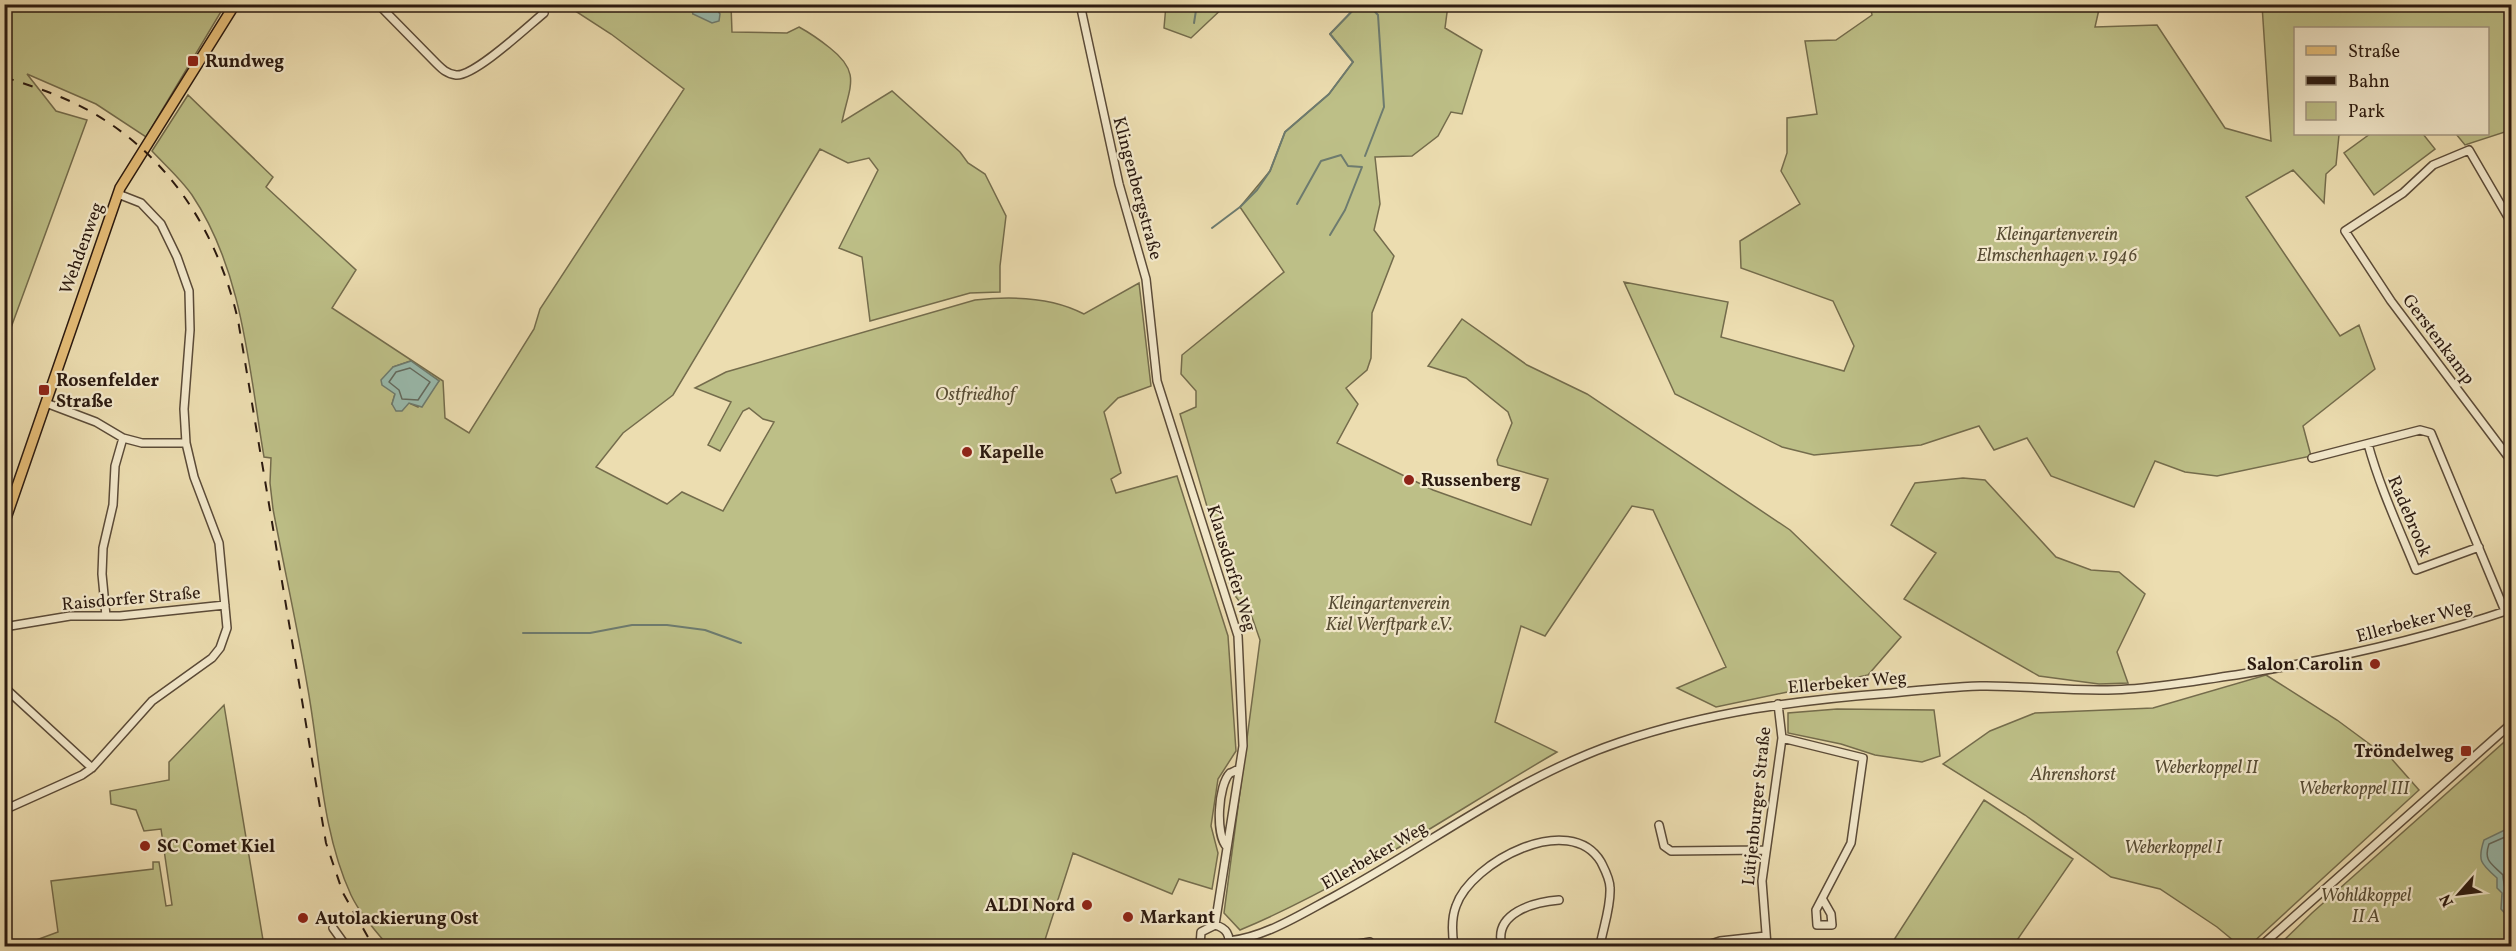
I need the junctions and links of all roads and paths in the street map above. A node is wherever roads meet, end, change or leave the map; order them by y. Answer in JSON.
{"nodes":[{"id":1,"x":236,"y":4,"type":"edge"},
{"id":2,"x":378,"y":4,"type":"edge"},
{"id":3,"x":1080,"y":4,"type":"edge"},
{"id":4,"x":544,"y":13,"type":"dead end"},
{"id":5,"x":118,"y":194,"type":"junction"},
{"id":6,"x":2511,"y":224,"type":"edge"},
{"id":7,"x":1157,"y":381,"type":"joint"},
{"id":8,"x":46,"y":404,"type":"junction"},
{"id":9,"x":123,"y":438,"type":"junction"},
{"id":10,"x":186,"y":443,"type":"junction"},
{"id":11,"x":2368,"y":444,"type":"junction"},
{"id":12,"x":2312,"y":458,"type":"dead end"},
{"id":13,"x":2511,"y":462,"type":"edge"},
{"id":14,"x":4,"y":524,"type":"edge"},
{"id":15,"x":2478,"y":547,"type":"junction"},
{"id":16,"x":225,"y":605,"type":"junction"},
{"id":17,"x":2508,"y":610,"type":"edge"},
{"id":18,"x":106,"y":616,"type":"junction"},
{"id":19,"x":4,"y":627,"type":"edge"},
{"id":20,"x":4,"y":687,"type":"edge"},
{"id":21,"x":1778,"y":704,"type":"junction"},
{"id":22,"x":2511,"y":723,"type":"edge"},
{"id":23,"x":1782,"y":738,"type":"junction"},
{"id":24,"x":92,"y":768,"type":"junction"},
{"id":25,"x":1239,"y":769,"type":"junction"},
{"id":26,"x":4,"y":810,"type":"edge"},
{"id":27,"x":1659,"y":825,"type":"dead end"},
{"id":28,"x":1227,"y":848,"type":"junction"},
{"id":29,"x":1765,"y":850,"type":"junction"},
{"id":30,"x":1559,"y":900,"type":"dead end"},
{"id":31,"x":1823,"y":900,"type":"dead end"},
{"id":32,"x":1215,"y":925,"type":"junction"},
{"id":33,"x":333,"y":928,"type":"dead end"},
{"id":34,"x":1766,"y":936,"type":"junction"},
{"id":35,"x":1370,"y":942,"type":"dead end"},
{"id":36,"x":1229,"y":944,"type":"edge"},
{"id":37,"x":346,"y":946,"type":"edge"},
{"id":38,"x":1199,"y":946,"type":"edge"},
{"id":39,"x":1347,"y":946,"type":"edge"},
{"id":40,"x":1454,"y":946,"type":"edge"},
{"id":41,"x":1502,"y":946,"type":"edge"},
{"id":42,"x":1600,"y":946,"type":"edge"},
{"id":43,"x":1706,"y":946,"type":"edge"},
{"id":44,"x":1767,"y":946,"type":"edge"},
{"id":45,"x":2261,"y":946,"type":"edge"}],
"edges":[{"from":1,"to":5,"type":"main road","name":"Wehdenweg"},
{"from":2,"to":4,"type":"street"},
{"from":3,"to":7,"type":"street","name":"Klingenbergstraße"},
{"from":5,"to":8,"type":"main road","name":"Wehdenweg"},
{"from":5,"to":10,"type":"street"},
{"from":6,"to":13,"type":"street","name":"Gerstenkamp"},
{"from":7,"to":25,"type":"street","name":"Klausdorfer Weg"},
{"from":8,"to":9,"type":"street"},
{"from":8,"to":14,"type":"main road","name":"Wehdenweg"},
{"from":9,"to":10,"type":"street"},
{"from":9,"to":18,"type":"street"},
{"from":10,"to":16,"type":"street"},
{"from":11,"to":12,"type":"street"},
{"from":11,"to":15,"type":"street"},
{"from":11,"to":15,"type":"street","name":"Radebrook"},
{"from":15,"to":17,"type":"street"},
{"from":16,"to":18,"type":"street","name":"Raisdorfer Straße"},
{"from":16,"to":24,"type":"street"},
{"from":17,"to":21,"type":"street","name":"Ellerbeker Weg"},
{"from":18,"to":19,"type":"street","name":"Raisdorfer Straße"},
{"from":20,"to":24,"type":"street"},
{"from":21,"to":23,"type":"street","name":"Lütjenburger Straße"},
{"from":21,"to":36,"type":"street","name":"Ellerbeker Weg"},
{"from":22,"to":45,"type":"street"},
{"from":23,"to":29,"type":"street","name":"Lütjenburger Straße"},
{"from":23,"to":31,"type":"street"},
{"from":24,"to":26,"type":"street"},
{"from":25,"to":28,"type":"street","name":"Klausdorfer Weg"},
{"from":25,"to":28,"type":"street","name":"Klausdorfer Weg"},
{"from":27,"to":29,"type":"street"},
{"from":28,"to":32,"type":"street","name":"Klausdorfer Weg"},
{"from":29,"to":34,"type":"street","name":"Lütjenburger Straße"},
{"from":30,"to":41,"type":"street"},
{"from":32,"to":36,"type":"street"},
{"from":32,"to":38,"type":"street","name":"Klausdorfer Weg"},
{"from":33,"to":37,"type":"street"},
{"from":34,"to":43,"type":"street"},
{"from":34,"to":44,"type":"street","name":"Lütjenburger Straße"},
{"from":35,"to":39,"type":"street"},
{"from":40,"to":42,"type":"street"}]}
